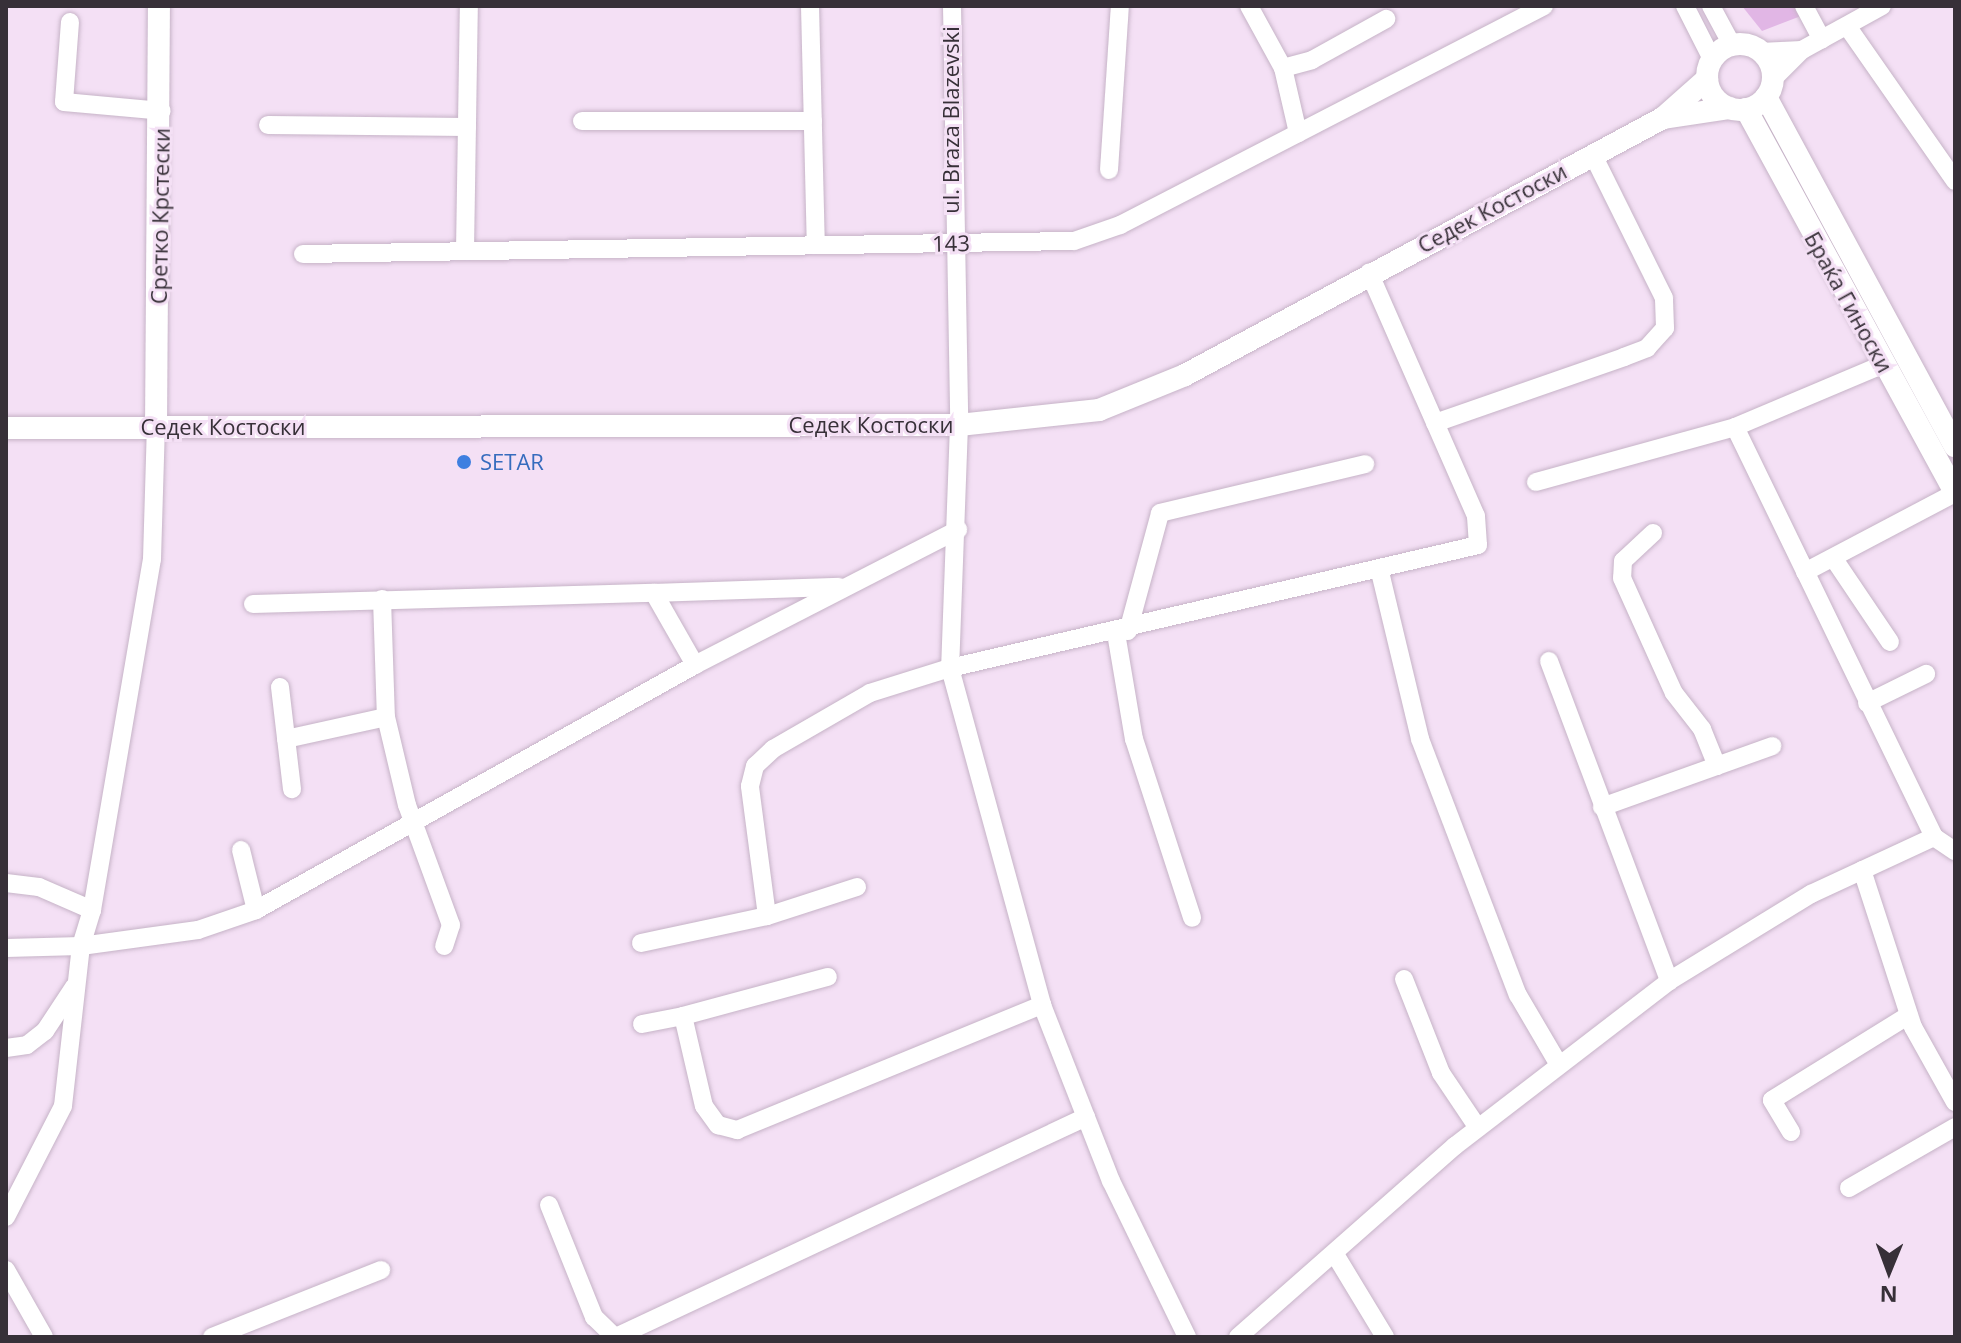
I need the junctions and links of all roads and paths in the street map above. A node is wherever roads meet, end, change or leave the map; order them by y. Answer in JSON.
{"nodes":[{"id":1,"x":159,"y":6,"type":"edge"},
{"id":2,"x":469,"y":6,"type":"edge"},
{"id":3,"x":810,"y":6,"type":"edge"},
{"id":4,"x":952,"y":6,"type":"edge"},
{"id":5,"x":1120,"y":6,"type":"edge"},
{"id":6,"x":1249,"y":6,"type":"edge"},
{"id":7,"x":1544,"y":6,"type":"edge"},
{"id":8,"x":1685,"y":6,"type":"edge"},
{"id":9,"x":1711,"y":6,"type":"edge"},
{"id":10,"x":1804,"y":6,"type":"edge"},
{"id":11,"x":1882,"y":6,"type":"edge"},
{"id":12,"x":1386,"y":19,"type":"dead end"},
{"id":13,"x":70,"y":22,"type":"dead end"},
{"id":14,"x":1847,"y":26,"type":"junction"},
{"id":15,"x":1822,"y":40,"type":"junction"},
{"id":16,"x":1732,"y":45,"type":"junction"},
{"id":17,"x":1802,"y":50,"type":"junction"},
{"id":18,"x":1760,"y":52,"type":"junction"},
{"id":19,"x":1283,"y":68,"type":"junction"},
{"id":20,"x":1710,"y":69,"type":"junction"},
{"id":21,"x":1769,"y":88,"type":"junction"},
{"id":22,"x":1737,"y":109,"type":"junction"},
{"id":23,"x":162,"y":111,"type":"junction"},
{"id":24,"x":1663,"y":118,"type":"junction"},
{"id":25,"x":582,"y":121,"type":"dead end"},
{"id":26,"x":813,"y":121,"type":"junction"},
{"id":27,"x":268,"y":125,"type":"dead end"},
{"id":28,"x":467,"y":127,"type":"junction"},
{"id":29,"x":1298,"y":133,"type":"junction"},
{"id":30,"x":1593,"y":155,"type":"junction"},
{"id":31,"x":1109,"y":170,"type":"dead end"},
{"id":32,"x":1953,"y":175,"type":"edge"},
{"id":33,"x":951,"y":243,"type":"junction"},
{"id":34,"x":816,"y":245,"type":"junction"},
{"id":35,"x":465,"y":251,"type":"junction"},
{"id":36,"x":303,"y":254,"type":"dead end"},
{"id":37,"x":1369,"y":272,"type":"junction"},
{"id":38,"x":1884,"y":364,"type":"junction"},
{"id":39,"x":1435,"y":423,"type":"junction"},
{"id":40,"x":959,"y":425,"type":"junction"},
{"id":41,"x":156,"y":427,"type":"junction"},
{"id":42,"x":1735,"y":427,"type":"junction"},
{"id":43,"x":6,"y":428,"type":"edge"},
{"id":44,"x":1955,"y":446,"type":"edge"},
{"id":45,"x":1365,"y":464,"type":"dead end"},
{"id":46,"x":1536,"y":482,"type":"dead end"},
{"id":47,"x":1955,"y":493,"type":"edge"},
{"id":48,"x":958,"y":530,"type":"junction"},
{"id":49,"x":1653,"y":533,"type":"dead end"},
{"id":50,"x":1834,"y":559,"type":"junction"},
{"id":51,"x":1380,"y":572,"type":"junction"},
{"id":52,"x":1805,"y":572,"type":"junction"},
{"id":53,"x":848,"y":587,"type":"junction"},
{"id":54,"x":788,"y":590,"type":"junction"},
{"id":55,"x":654,"y":593,"type":"junction"},
{"id":56,"x":382,"y":599,"type":"junction"},
{"id":57,"x":253,"y":604,"type":"dead end"},
{"id":58,"x":790,"y":616,"type":"junction"},
{"id":59,"x":1122,"y":632,"type":"junction"},
{"id":60,"x":1890,"y":642,"type":"dead end"},
{"id":61,"x":1549,"y":661,"type":"dead end"},
{"id":62,"x":695,"y":665,"type":"junction"},
{"id":63,"x":950,"y":668,"type":"junction"},
{"id":64,"x":1926,"y":674,"type":"dead end"},
{"id":65,"x":280,"y":687,"type":"dead end"},
{"id":66,"x":1867,"y":703,"type":"junction"},
{"id":67,"x":386,"y":717,"type":"junction"},
{"id":68,"x":286,"y":739,"type":"junction"},
{"id":69,"x":1772,"y":746,"type":"dead end"},
{"id":70,"x":1717,"y":766,"type":"junction"},
{"id":71,"x":292,"y":789,"type":"dead end"},
{"id":72,"x":1602,"y":807,"type":"junction"},
{"id":73,"x":414,"y":825,"type":"junction"},
{"id":74,"x":1934,"y":837,"type":"junction"},
{"id":75,"x":241,"y":850,"type":"dead end"},
{"id":76,"x":1955,"y":851,"type":"edge"},
{"id":77,"x":1862,"y":870,"type":"junction"},
{"id":78,"x":6,"y":883,"type":"edge"},
{"id":79,"x":857,"y":887,"type":"dead end"},
{"id":80,"x":92,"y":910,"type":"junction"},
{"id":81,"x":256,"y":910,"type":"junction"},
{"id":82,"x":767,"y":916,"type":"junction"},
{"id":83,"x":1192,"y":918,"type":"dead end"},
{"id":84,"x":641,"y":943,"type":"dead end"},
{"id":85,"x":81,"y":946,"type":"junction"},
{"id":86,"x":444,"y":946,"type":"dead end"},
{"id":87,"x":6,"y":948,"type":"edge"},
{"id":88,"x":828,"y":977,"type":"dead end"},
{"id":89,"x":1404,"y":979,"type":"dead end"},
{"id":90,"x":1669,"y":981,"type":"junction"},
{"id":91,"x":77,"y":983,"type":"junction"},
{"id":92,"x":1042,"y":1005,"type":"junction"},
{"id":93,"x":1909,"y":1015,"type":"junction"},
{"id":94,"x":683,"y":1016,"type":"junction"},
{"id":95,"x":642,"y":1024,"type":"dead end"},
{"id":96,"x":6,"y":1048,"type":"edge"},
{"id":97,"x":1559,"y":1065,"type":"junction"},
{"id":98,"x":1955,"y":1102,"type":"edge"},
{"id":99,"x":1086,"y":1117,"type":"junction"},
{"id":100,"x":1955,"y":1127,"type":"edge"},
{"id":101,"x":1478,"y":1128,"type":"junction"},
{"id":102,"x":1791,"y":1132,"type":"dead end"},
{"id":103,"x":1849,"y":1188,"type":"dead end"},
{"id":104,"x":549,"y":1205,"type":"dead end"},
{"id":105,"x":6,"y":1217,"type":"edge"},
{"id":106,"x":1336,"y":1256,"type":"junction"},
{"id":107,"x":6,"y":1270,"type":"edge"},
{"id":108,"x":381,"y":1270,"type":"dead end"},
{"id":109,"x":238,"y":1333,"type":"edge"},
{"id":110,"x":44,"y":1337,"type":"edge"},
{"id":111,"x":212,"y":1337,"type":"edge"},
{"id":112,"x":615,"y":1337,"type":"edge"},
{"id":113,"x":1187,"y":1337,"type":"edge"},
{"id":114,"x":1238,"y":1337,"type":"edge"},
{"id":115,"x":1385,"y":1337,"type":"edge"}],
"edges":[{"from":1,"to":23,"type":"main road","name":"Сретко Крстески"},
{"from":2,"to":28,"type":"street"},
{"from":3,"to":26,"type":"street"},
{"from":4,"to":33,"type":"street","name":"ul. Braza Blazevski"},
{"from":5,"to":31,"type":"street"},
{"from":6,"to":19,"type":"street"},
{"from":7,"to":29,"type":"street","name":"143"},
{"from":8,"to":20,"type":"street","name":"Браќа Гиноски"},
{"from":9,"to":16,"type":"street"},
{"from":10,"to":15,"type":"street"},
{"from":11,"to":14,"type":"street"},
{"from":12,"to":19,"type":"street"},
{"from":13,"to":23,"type":"street"},
{"from":14,"to":15,"type":"street"},
{"from":14,"to":32,"type":"street"},
{"from":15,"to":17,"type":"street"},
{"from":16,"to":18,"type":"main road"},
{"from":16,"to":20,"type":"main road"},
{"from":17,"to":18,"type":"street"},
{"from":17,"to":21,"type":"street"},
{"from":18,"to":21,"type":"main road","name":"Браќа Гиноски"},
{"from":19,"to":29,"type":"street"},
{"from":20,"to":22,"type":"main road","name":"Браќа Гиноски"},
{"from":20,"to":24,"type":"main road"},
{"from":21,"to":22,"type":"main road"},
{"from":21,"to":44,"type":"main road","name":"Браќа Гиноски"},
{"from":22,"to":24,"type":"main road"},
{"from":22,"to":38,"type":"main road","name":"Браќа Гиноски"},
{"from":23,"to":41,"type":"main road","name":"Сретко Крстески"},
{"from":24,"to":30,"type":"main road","name":"Седек Костоски"},
{"from":25,"to":26,"type":"street"},
{"from":26,"to":34,"type":"street"},
{"from":27,"to":28,"type":"street"},
{"from":28,"to":35,"type":"street"},
{"from":29,"to":33,"type":"street","name":"143"},
{"from":30,"to":37,"type":"main road","name":"Седек Костоски"},
{"from":30,"to":39,"type":"street"},
{"from":33,"to":34,"type":"street","name":"143"},
{"from":33,"to":40,"type":"street","name":"ul. Braza Blazevski"},
{"from":34,"to":35,"type":"street","name":"143"},
{"from":35,"to":36,"type":"street","name":"143"},
{"from":37,"to":39,"type":"street"},
{"from":37,"to":40,"type":"main road","name":"Седек Костоски"},
{"from":38,"to":42,"type":"street"},
{"from":38,"to":47,"type":"main road","name":"Браќа Гиноски"},
{"from":39,"to":51,"type":"street"},
{"from":40,"to":41,"type":"main road","name":"Седек Костоски"},
{"from":40,"to":48,"type":"street","name":"ul. Braza Blazevski"},
{"from":41,"to":43,"type":"main road","name":"Седек Костоски"},
{"from":41,"to":80,"type":"street"},
{"from":42,"to":46,"type":"street"},
{"from":42,"to":52,"type":"street"},
{"from":45,"to":59,"type":"street"},
{"from":47,"to":50,"type":"street"},
{"from":48,"to":53,"type":"street"},
{"from":48,"to":63,"type":"street","name":"ul. Braza Blazevski"},
{"from":49,"to":70,"type":"street"},
{"from":50,"to":52,"type":"street"},
{"from":50,"to":60,"type":"street"},
{"from":51,"to":59,"type":"street"},
{"from":51,"to":97,"type":"street"},
{"from":52,"to":66,"type":"street"},
{"from":53,"to":54,"type":"street"},
{"from":53,"to":58,"type":"street"},
{"from":54,"to":55,"type":"street"},
{"from":54,"to":58,"type":"street"},
{"from":55,"to":56,"type":"street"},
{"from":55,"to":62,"type":"street"},
{"from":56,"to":57,"type":"street"},
{"from":56,"to":67,"type":"street"},
{"from":58,"to":62,"type":"street"},
{"from":59,"to":63,"type":"street"},
{"from":59,"to":83,"type":"street"},
{"from":61,"to":72,"type":"street"},
{"from":62,"to":73,"type":"street"},
{"from":63,"to":82,"type":"street"},
{"from":63,"to":92,"type":"street","name":"ul. Braza Blazevski"},
{"from":64,"to":66,"type":"street"},
{"from":65,"to":68,"type":"street"},
{"from":66,"to":74,"type":"street"},
{"from":67,"to":68,"type":"street"},
{"from":67,"to":73,"type":"street"},
{"from":68,"to":71,"type":"street"},
{"from":69,"to":70,"type":"street"},
{"from":70,"to":72,"type":"street"},
{"from":72,"to":90,"type":"street"},
{"from":73,"to":81,"type":"street"},
{"from":73,"to":86,"type":"street"},
{"from":74,"to":76,"type":"street"},
{"from":74,"to":77,"type":"street"},
{"from":75,"to":81,"type":"street"},
{"from":77,"to":90,"type":"street"},
{"from":77,"to":93,"type":"street"},
{"from":78,"to":80,"type":"street"},
{"from":79,"to":82,"type":"street"},
{"from":80,"to":85,"type":"street"},
{"from":81,"to":85,"type":"street"},
{"from":82,"to":84,"type":"street"},
{"from":85,"to":87,"type":"street"},
{"from":85,"to":91,"type":"street"},
{"from":88,"to":94,"type":"street"},
{"from":89,"to":101,"type":"street"},
{"from":90,"to":97,"type":"street"},
{"from":91,"to":96,"type":"street"},
{"from":91,"to":105,"type":"street"},
{"from":92,"to":94,"type":"street"},
{"from":92,"to":99,"type":"street","name":"ul. Braza Blazevski"},
{"from":93,"to":98,"type":"street"},
{"from":93,"to":102,"type":"street"},
{"from":94,"to":95,"type":"street"},
{"from":97,"to":101,"type":"street"},
{"from":99,"to":112,"type":"street"},
{"from":99,"to":113,"type":"street","name":"ul. Braza Blazevski"},
{"from":100,"to":103,"type":"street"},
{"from":101,"to":106,"type":"street"},
{"from":104,"to":112,"type":"street"},
{"from":106,"to":114,"type":"street"},
{"from":106,"to":115,"type":"street"},
{"from":107,"to":110,"type":"street"},
{"from":108,"to":109,"type":"street"},
{"from":109,"to":111,"type":"street"}]}
